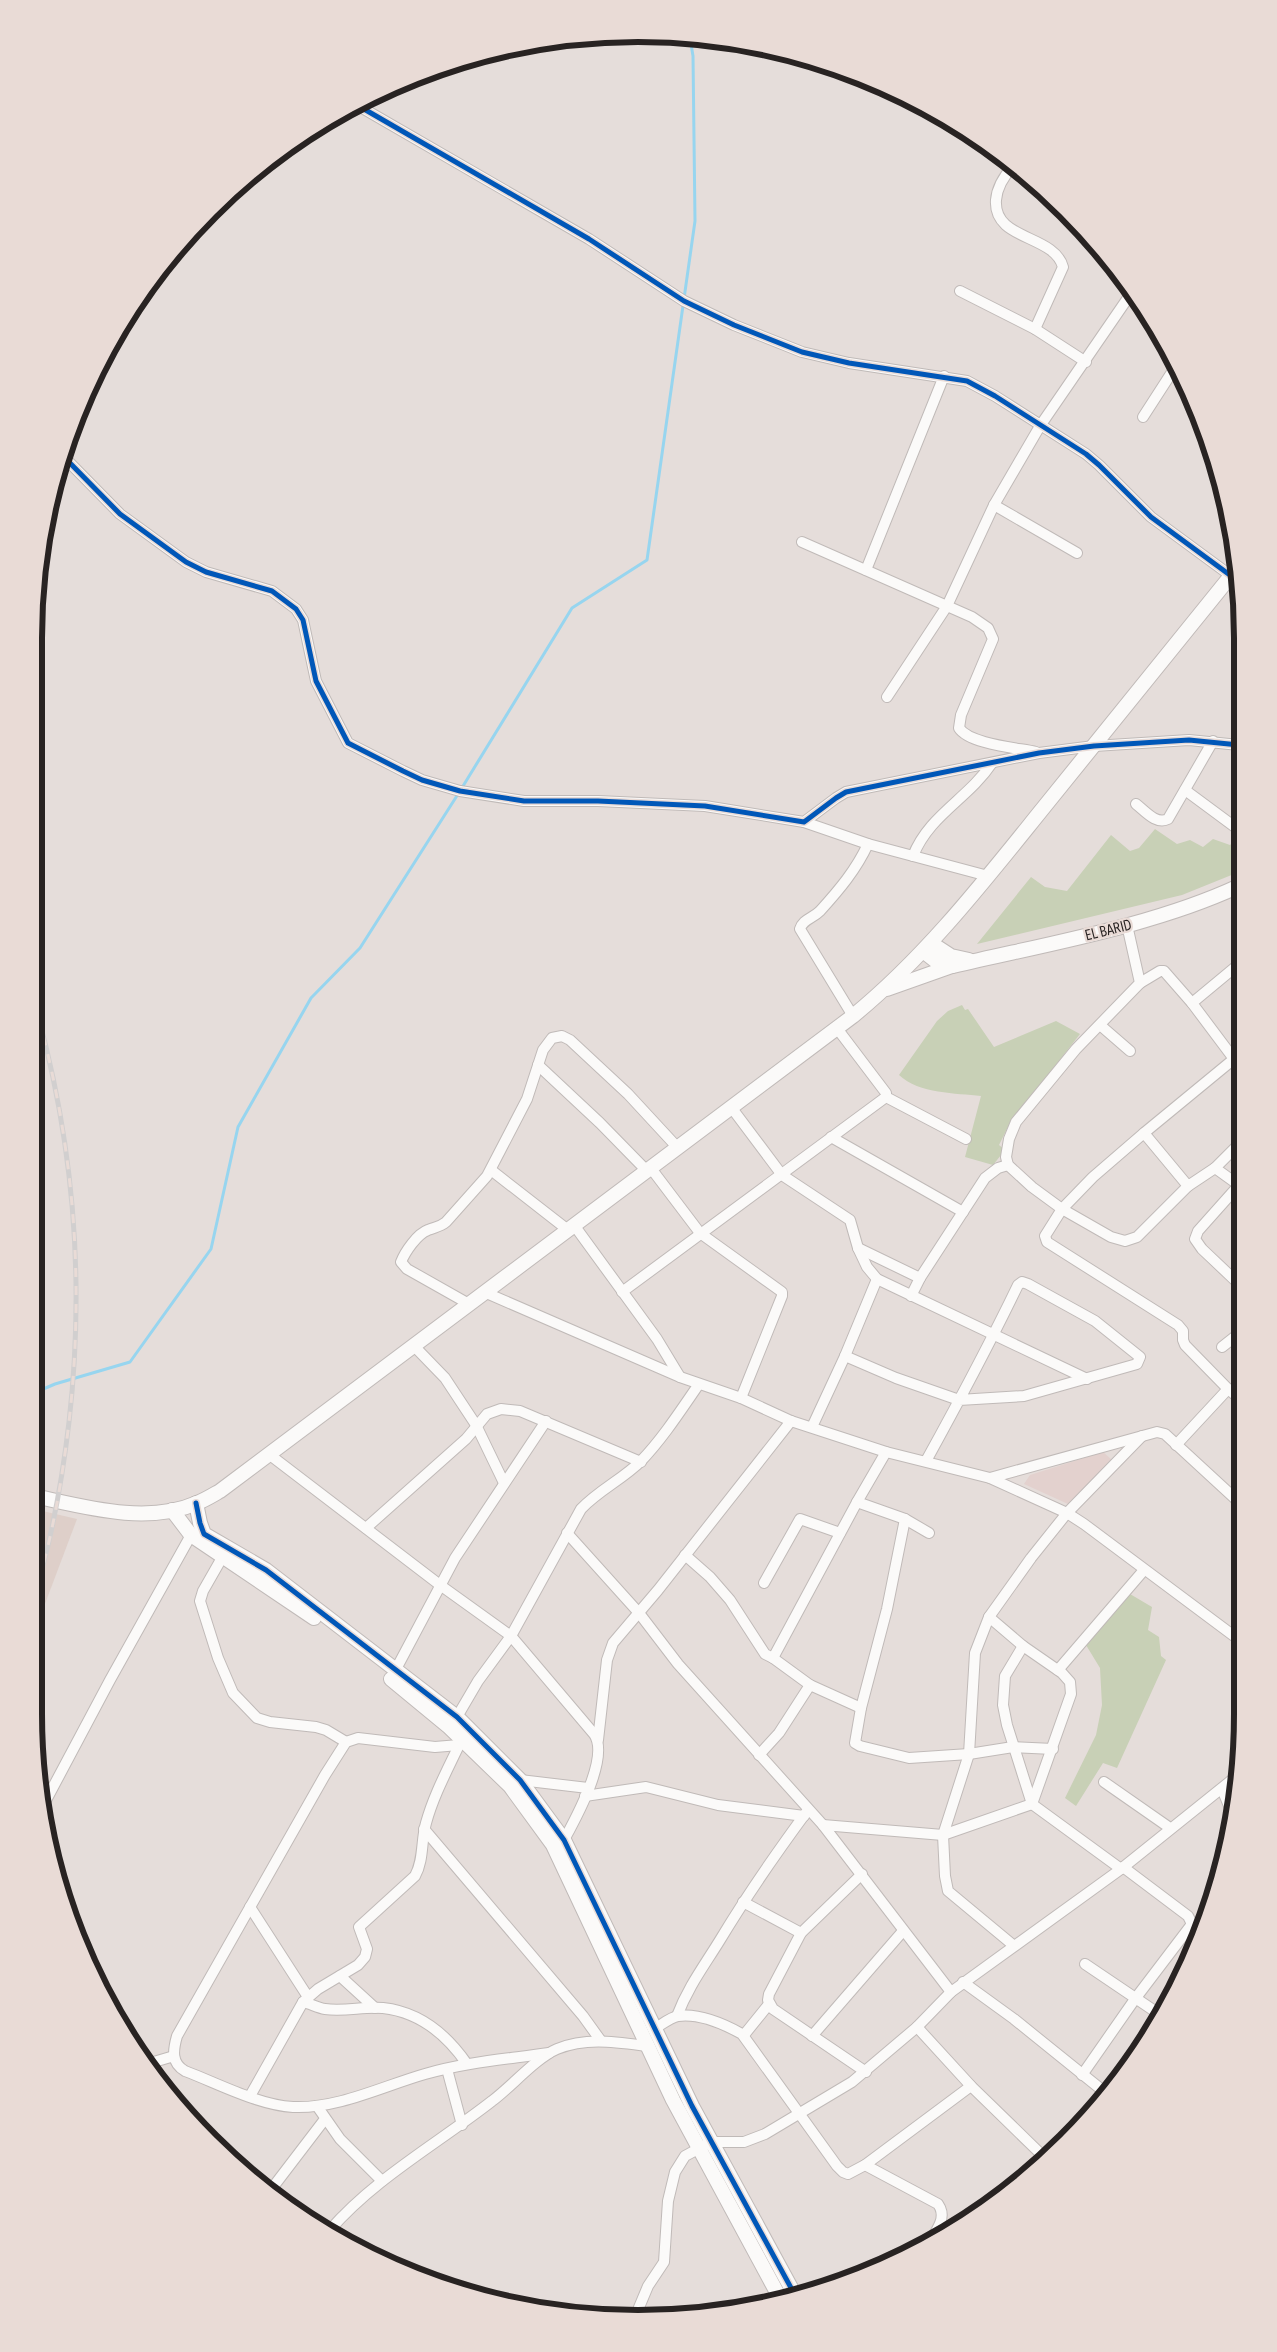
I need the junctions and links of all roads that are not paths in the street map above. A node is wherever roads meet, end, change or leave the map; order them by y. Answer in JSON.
{"nodes":[{"id":1,"x":365,"y":109,"type":"edge"},
{"id":2,"x":1009,"y":172,"type":"edge"},
{"id":3,"x":960,"y":291,"type":"dead end"},
{"id":4,"x":1128,"y":299,"type":"edge"},
{"id":5,"x":1035,"y":329,"type":"junction"},
{"id":6,"x":1086,"y":362,"type":"junction"},
{"id":7,"x":1173,"y":375,"type":"edge"},
{"id":8,"x":944,"y":376,"type":"junction"},
{"id":9,"x":1143,"y":417,"type":"dead end"},
{"id":10,"x":1040,"y":426,"type":"junction"},
{"id":11,"x":69,"y":463,"type":"edge"},
{"id":12,"x":994,"y":505,"type":"junction"},
{"id":13,"x":802,"y":542,"type":"dead end"},
{"id":14,"x":1077,"y":553,"type":"dead end"},
{"id":15,"x":866,"y":570,"type":"junction"},
{"id":16,"x":1230,"y":571,"type":"edge"},
{"id":17,"x":1231,"y":581,"type":"edge"},
{"id":18,"x":947,"y":606,"type":"junction"},
{"id":19,"x":887,"y":697,"type":"dead end"},
{"id":20,"x":1213,"y":741,"type":"junction"},
{"id":21,"x":1234,"y":743,"type":"edge"},
{"id":22,"x":1094,"y":746,"type":"junction"},
{"id":23,"x":1040,"y":753,"type":"junction"},
{"id":24,"x":992,"y":763,"type":"junction"},
{"id":25,"x":1185,"y":790,"type":"junction"},
{"id":26,"x":1136,"y":804,"type":"dead end"},
{"id":27,"x":804,"y":822,"type":"junction"},
{"id":28,"x":1234,"y":826,"type":"edge"},
{"id":29,"x":868,"y":844,"type":"junction"},
{"id":30,"x":913,"y":856,"type":"junction"},
{"id":31,"x":988,"y":876,"type":"junction"},
{"id":32,"x":1234,"y":888,"type":"edge"},
{"id":33,"x":1127,"y":925,"type":"junction"},
{"id":34,"x":927,"y":947,"type":"junction"},
{"id":35,"x":974,"y":961,"type":"junction"},
{"id":36,"x":954,"y":966,"type":"junction"},
{"id":37,"x":1234,"y":968,"type":"edge"},
{"id":38,"x":1140,"y":983,"type":"junction"},
{"id":39,"x":884,"y":990,"type":"junction"},
{"id":40,"x":1192,"y":1003,"type":"junction"},
{"id":41,"x":853,"y":1016,"type":"junction"},
{"id":42,"x":1100,"y":1025,"type":"junction"},
{"id":43,"x":836,"y":1028,"type":"junction"},
{"id":44,"x":1130,"y":1051,"type":"dead end"},
{"id":45,"x":1234,"y":1055,"type":"edge"},
{"id":46,"x":1234,"y":1063,"type":"edge"},
{"id":47,"x":538,"y":1065,"type":"junction"},
{"id":48,"x":886,"y":1097,"type":"junction"},
{"id":49,"x":732,"y":1107,"type":"junction"},
{"id":50,"x":1144,"y":1133,"type":"junction"},
{"id":51,"x":831,"y":1138,"type":"junction"},
{"id":52,"x":966,"y":1139,"type":"dead end"},
{"id":53,"x":677,"y":1147,"type":"junction"},
{"id":54,"x":1234,"y":1149,"type":"edge"},
{"id":55,"x":1008,"y":1165,"type":"junction"},
{"id":56,"x":648,"y":1168,"type":"junction"},
{"id":57,"x":1215,"y":1168,"type":"junction"},
{"id":58,"x":491,"y":1170,"type":"junction"},
{"id":59,"x":782,"y":1175,"type":"junction"},
{"id":60,"x":1234,"y":1182,"type":"edge"},
{"id":61,"x":1188,"y":1186,"type":"junction"},
{"id":62,"x":1234,"y":1191,"type":"edge"},
{"id":63,"x":1062,"y":1209,"type":"junction"},
{"id":64,"x":964,"y":1212,"type":"junction"},
{"id":65,"x":571,"y":1227,"type":"junction"},
{"id":66,"x":700,"y":1233,"type":"junction"},
{"id":67,"x":858,"y":1248,"type":"junction"},
{"id":68,"x":920,"y":1278,"type":"junction"},
{"id":69,"x":877,"y":1279,"type":"junction"},
{"id":70,"x":1234,"y":1279,"type":"edge"},
{"id":71,"x":484,"y":1292,"type":"junction"},
{"id":72,"x":622,"y":1292,"type":"junction"},
{"id":73,"x":911,"y":1296,"type":"junction"},
{"id":74,"x":469,"y":1304,"type":"junction"},
{"id":75,"x":994,"y":1336,"type":"junction"},
{"id":76,"x":1234,"y":1338,"type":"edge"},
{"id":77,"x":414,"y":1346,"type":"junction"},
{"id":78,"x":1222,"y":1347,"type":"dead end"},
{"id":79,"x":845,"y":1356,"type":"junction"},
{"id":80,"x":680,"y":1377,"type":"junction"},
{"id":81,"x":1087,"y":1379,"type":"junction"},
{"id":82,"x":699,"y":1384,"type":"junction"},
{"id":83,"x":1228,"y":1389,"type":"junction"},
{"id":84,"x":1234,"y":1394,"type":"edge"},
{"id":85,"x":741,"y":1398,"type":"junction"},
{"id":86,"x":959,"y":1400,"type":"junction"},
{"id":87,"x":791,"y":1420,"type":"junction"},
{"id":88,"x":546,"y":1421,"type":"junction"},
{"id":89,"x":476,"y":1425,"type":"junction"},
{"id":90,"x":812,"y":1427,"type":"junction"},
{"id":91,"x":1142,"y":1436,"type":"junction"},
{"id":92,"x":1176,"y":1445,"type":"junction"},
{"id":93,"x":886,"y":1452,"type":"junction"},
{"id":94,"x":270,"y":1455,"type":"junction"},
{"id":95,"x":641,"y":1462,"type":"junction"},
{"id":96,"x":926,"y":1462,"type":"junction"},
{"id":97,"x":990,"y":1478,"type":"junction"},
{"id":98,"x":504,"y":1483,"type":"junction"},
{"id":99,"x":42,"y":1497,"type":"edge"},
{"id":100,"x":1234,"y":1498,"type":"edge"},
{"id":101,"x":857,"y":1502,"type":"junction"},
{"id":102,"x":196,"y":1504,"type":"junction"},
{"id":103,"x":172,"y":1510,"type":"junction"},
{"id":104,"x":1067,"y":1513,"type":"junction"},
{"id":105,"x":905,"y":1519,"type":"junction"},
{"id":106,"x":366,"y":1528,"type":"junction"},
{"id":107,"x":567,"y":1533,"type":"junction"},
{"id":108,"x":840,"y":1533,"type":"junction"},
{"id":109,"x":929,"y":1533,"type":"dead end"},
{"id":110,"x":191,"y":1536,"type":"junction"},
{"id":111,"x":685,"y":1555,"type":"junction"},
{"id":112,"x":223,"y":1556,"type":"junction"},
{"id":113,"x":1144,"y":1570,"type":"junction"},
{"id":114,"x":764,"y":1583,"type":"dead end"},
{"id":115,"x":440,"y":1585,"type":"junction"},
{"id":116,"x":639,"y":1613,"type":"junction"},
{"id":117,"x":989,"y":1617,"type":"junction"},
{"id":118,"x":511,"y":1636,"type":"junction"},
{"id":119,"x":1234,"y":1636,"type":"edge"},
{"id":120,"x":1023,"y":1646,"type":"junction"},
{"id":121,"x":773,"y":1658,"type":"junction"},
{"id":122,"x":1058,"y":1670,"type":"junction"},
{"id":123,"x":395,"y":1671,"type":"junction"},
{"id":124,"x":810,"y":1685,"type":"junction"},
{"id":125,"x":861,"y":1708,"type":"junction"},
{"id":126,"x":454,"y":1723,"type":"junction"},
{"id":127,"x":463,"y":1737,"type":"junction"},
{"id":128,"x":598,"y":1740,"type":"junction"},
{"id":129,"x":346,"y":1742,"type":"junction"},
{"id":130,"x":1014,"y":1747,"type":"junction"},
{"id":131,"x":1053,"y":1749,"type":"junction"},
{"id":132,"x":969,"y":1754,"type":"junction"},
{"id":133,"x":759,"y":1755,"type":"junction"},
{"id":134,"x":520,"y":1780,"type":"junction"},
{"id":135,"x":1104,"y":1782,"type":"dead end"},
{"id":136,"x":1230,"y":1782,"type":"edge"},
{"id":137,"x":1222,"y":1789,"type":"junction"},
{"id":138,"x":587,"y":1792,"type":"junction"},
{"id":139,"x":49,"y":1795,"type":"edge"},
{"id":140,"x":1227,"y":1802,"type":"edge"},
{"id":141,"x":1032,"y":1804,"type":"junction"},
{"id":142,"x":806,"y":1813,"type":"junction"},
{"id":143,"x":823,"y":1825,"type":"junction"},
{"id":144,"x":1170,"y":1828,"type":"junction"},
{"id":145,"x":424,"y":1829,"type":"junction"},
{"id":146,"x":943,"y":1835,"type":"junction"},
{"id":147,"x":564,"y":1840,"type":"junction"},
{"id":148,"x":1122,"y":1868,"type":"junction"},
{"id":149,"x":862,"y":1874,"type":"junction"},
{"id":150,"x":743,"y":1902,"type":"junction"},
{"id":151,"x":250,"y":1908,"type":"junction"},
{"id":152,"x":903,"y":1930,"type":"junction"},
{"id":153,"x":801,"y":1933,"type":"junction"},
{"id":154,"x":1013,"y":1945,"type":"junction"},
{"id":155,"x":1085,"y":1964,"type":"dead end"},
{"id":156,"x":340,"y":1976,"type":"junction"},
{"id":157,"x":963,"y":1982,"type":"junction"},
{"id":158,"x":950,"y":1992,"type":"junction"},
{"id":159,"x":306,"y":1999,"type":"junction"},
{"id":160,"x":1135,"y":1999,"type":"junction"},
{"id":161,"x":769,"y":2004,"type":"junction"},
{"id":162,"x":375,"y":2008,"type":"junction"},
{"id":163,"x":1155,"y":2012,"type":"edge"},
{"id":164,"x":677,"y":2016,"type":"junction"},
{"id":165,"x":917,"y":2027,"type":"junction"},
{"id":166,"x":654,"y":2029,"type":"junction"},
{"id":167,"x":744,"y":2035,"type":"junction"},
{"id":168,"x":812,"y":2036,"type":"junction"},
{"id":169,"x":601,"y":2041,"type":"junction"},
{"id":170,"x":647,"y":2046,"type":"junction"},
{"id":171,"x":549,"y":2053,"type":"junction"},
{"id":172,"x":174,"y":2056,"type":"junction"},
{"id":173,"x":155,"y":2062,"type":"edge"},
{"id":174,"x":468,"y":2064,"type":"junction"},
{"id":175,"x":447,"y":2068,"type":"junction"},
{"id":176,"x":866,"y":2072,"type":"junction"},
{"id":177,"x":1082,"y":2075,"type":"junction"},
{"id":178,"x":971,"y":2086,"type":"junction"},
{"id":179,"x":1101,"y":2089,"type":"edge"},
{"id":180,"x":250,"y":2096,"type":"junction"},
{"id":181,"x":317,"y":2106,"type":"junction"},
{"id":182,"x":799,"y":2115,"type":"junction"},
{"id":183,"x":325,"y":2119,"type":"junction"},
{"id":184,"x":462,"y":2125,"type":"junction"},
{"id":185,"x":711,"y":2142,"type":"junction"},
{"id":186,"x":698,"y":2148,"type":"junction"},
{"id":187,"x":1040,"y":2153,"type":"edge"},
{"id":188,"x":866,"y":2165,"type":"junction"},
{"id":189,"x":382,"y":2181,"type":"junction"},
{"id":190,"x":275,"y":2185,"type":"edge"},
{"id":191,"x":333,"y":2226,"type":"edge"},
{"id":192,"x":937,"y":2230,"type":"edge"},
{"id":193,"x":792,"y":2289,"type":"edge"},
{"id":194,"x":777,"y":2293,"type":"edge"},
{"id":195,"x":638,"y":2310,"type":"edge"}],
"edges":[{"from":1,"to":8,"type":"street"},
{"from":2,"to":5,"type":"street"},
{"from":3,"to":5,"type":"street"},
{"from":4,"to":6,"type":"street"},
{"from":5,"to":6,"type":"street"},
{"from":6,"to":10,"type":"street"},
{"from":7,"to":9,"type":"street"},
{"from":8,"to":10,"type":"street"},
{"from":8,"to":15,"type":"street"},
{"from":10,"to":12,"type":"street"},
{"from":10,"to":16,"type":"street"},
{"from":11,"to":27,"type":"street"},
{"from":12,"to":14,"type":"street"},
{"from":12,"to":18,"type":"street"},
{"from":13,"to":15,"type":"street"},
{"from":15,"to":18,"type":"street"},
{"from":17,"to":22,"type":"street"},
{"from":18,"to":19,"type":"street"},
{"from":18,"to":23,"type":"street"},
{"from":20,"to":21,"type":"street"},
{"from":20,"to":22,"type":"street"},
{"from":20,"to":25,"type":"street"},
{"from":22,"to":23,"type":"street"},
{"from":22,"to":31,"type":"street"},
{"from":23,"to":24,"type":"street"},
{"from":24,"to":27,"type":"street"},
{"from":24,"to":30,"type":"street"},
{"from":25,"to":26,"type":"street"},
{"from":25,"to":28,"type":"street"},
{"from":27,"to":29,"type":"street"},
{"from":29,"to":30,"type":"street"},
{"from":29,"to":41,"type":"street"},
{"from":30,"to":31,"type":"street"},
{"from":31,"to":34,"type":"street"},
{"from":32,"to":33,"type":"street","name":"EL BARID"},
{"from":33,"to":35,"type":"street","name":"EL BARID"},
{"from":33,"to":38,"type":"street"},
{"from":34,"to":35,"type":"street"},
{"from":34,"to":36,"type":"street"},
{"from":34,"to":39,"type":"street"},
{"from":35,"to":36,"type":"street","name":"EL BARID"},
{"from":36,"to":39,"type":"street","name":"EL BARID"},
{"from":37,"to":40,"type":"street"},
{"from":38,"to":40,"type":"street"},
{"from":38,"to":42,"type":"street"},
{"from":39,"to":41,"type":"street"},
{"from":40,"to":45,"type":"street"},
{"from":41,"to":43,"type":"street"},
{"from":42,"to":44,"type":"street"},
{"from":42,"to":55,"type":"street"},
{"from":43,"to":48,"type":"street"},
{"from":43,"to":49,"type":"street"},
{"from":46,"to":50,"type":"street"},
{"from":47,"to":53,"type":"street"},
{"from":47,"to":56,"type":"street"},
{"from":47,"to":58,"type":"street"},
{"from":48,"to":51,"type":"street"},
{"from":48,"to":52,"type":"street"},
{"from":49,"to":53,"type":"street"},
{"from":49,"to":59,"type":"street"},
{"from":50,"to":61,"type":"street"},
{"from":50,"to":63,"type":"street"},
{"from":51,"to":59,"type":"street"},
{"from":51,"to":64,"type":"street"},
{"from":53,"to":56,"type":"street"},
{"from":54,"to":57,"type":"street"},
{"from":55,"to":63,"type":"street"},
{"from":55,"to":64,"type":"street"},
{"from":56,"to":65,"type":"street"},
{"from":56,"to":66,"type":"street"},
{"from":57,"to":60,"type":"street"},
{"from":57,"to":61,"type":"street"},
{"from":58,"to":65,"type":"street"},
{"from":58,"to":74,"type":"street"},
{"from":59,"to":66,"type":"street"},
{"from":59,"to":67,"type":"street"},
{"from":61,"to":63,"type":"street"},
{"from":62,"to":70,"type":"street"},
{"from":63,"to":83,"type":"street"},
{"from":64,"to":68,"type":"street"},
{"from":65,"to":71,"type":"street"},
{"from":65,"to":72,"type":"street"},
{"from":66,"to":72,"type":"street"},
{"from":66,"to":85,"type":"street"},
{"from":67,"to":68,"type":"street"},
{"from":67,"to":69,"type":"street"},
{"from":68,"to":73,"type":"street"},
{"from":69,"to":73,"type":"street"},
{"from":69,"to":79,"type":"street"},
{"from":71,"to":74,"type":"street"},
{"from":71,"to":80,"type":"street"},
{"from":72,"to":80,"type":"street"},
{"from":73,"to":75,"type":"street"},
{"from":74,"to":77,"type":"street"},
{"from":75,"to":81,"type":"street"},
{"from":75,"to":81,"type":"street"},
{"from":75,"to":86,"type":"street"},
{"from":76,"to":78,"type":"street"},
{"from":77,"to":89,"type":"street"},
{"from":77,"to":94,"type":"street"},
{"from":79,"to":86,"type":"street"},
{"from":79,"to":90,"type":"street"},
{"from":80,"to":82,"type":"street"},
{"from":81,"to":86,"type":"street"},
{"from":82,"to":85,"type":"street"},
{"from":82,"to":95,"type":"street"},
{"from":83,"to":84,"type":"street"},
{"from":83,"to":92,"type":"street"},
{"from":85,"to":87,"type":"street"},
{"from":86,"to":96,"type":"street"},
{"from":87,"to":90,"type":"street"},
{"from":87,"to":111,"type":"street"},
{"from":88,"to":89,"type":"street"},
{"from":88,"to":95,"type":"street"},
{"from":88,"to":98,"type":"street"},
{"from":89,"to":98,"type":"street"},
{"from":89,"to":106,"type":"street"},
{"from":90,"to":93,"type":"street"},
{"from":91,"to":92,"type":"street"},
{"from":91,"to":97,"type":"street"},
{"from":91,"to":104,"type":"street"},
{"from":92,"to":100,"type":"street"},
{"from":93,"to":96,"type":"street"},
{"from":93,"to":101,"type":"street"},
{"from":94,"to":102,"type":"street"},
{"from":94,"to":106,"type":"street"},
{"from":95,"to":107,"type":"street"},
{"from":96,"to":97,"type":"street"},
{"from":97,"to":104,"type":"street"},
{"from":98,"to":115,"type":"street"},
{"from":99,"to":103,"type":"street"},
{"from":101,"to":105,"type":"street"},
{"from":101,"to":108,"type":"street"},
{"from":102,"to":103,"type":"street"},
{"from":102,"to":123,"type":"street"},
{"from":103,"to":110,"type":"street"},
{"from":104,"to":113,"type":"street"},
{"from":104,"to":117,"type":"street"},
{"from":105,"to":109,"type":"street"},
{"from":105,"to":125,"type":"street"},
{"from":106,"to":115,"type":"street"},
{"from":107,"to":116,"type":"street"},
{"from":107,"to":118,"type":"street"},
{"from":108,"to":114,"type":"street"},
{"from":108,"to":121,"type":"street"},
{"from":110,"to":112,"type":"street"},
{"from":110,"to":139,"type":"street"},
{"from":111,"to":116,"type":"street"},
{"from":111,"to":121,"type":"street"},
{"from":112,"to":126,"type":"street"},
{"from":112,"to":129,"type":"street"},
{"from":113,"to":119,"type":"street"},
{"from":113,"to":122,"type":"street"},
{"from":115,"to":118,"type":"street"},
{"from":115,"to":123,"type":"street"},
{"from":116,"to":128,"type":"street"},
{"from":116,"to":133,"type":"street"},
{"from":117,"to":120,"type":"street"},
{"from":117,"to":132,"type":"street"},
{"from":118,"to":126,"type":"street"},
{"from":118,"to":128,"type":"street"},
{"from":120,"to":122,"type":"street"},
{"from":120,"to":130,"type":"street"},
{"from":121,"to":124,"type":"street"},
{"from":122,"to":131,"type":"street"},
{"from":123,"to":126,"type":"street"},
{"from":124,"to":125,"type":"street"},
{"from":124,"to":133,"type":"street"},
{"from":125,"to":132,"type":"street"},
{"from":126,"to":127,"type":"street"},
{"from":127,"to":129,"type":"street"},
{"from":127,"to":134,"type":"street"},
{"from":127,"to":145,"type":"street"},
{"from":127,"to":170,"type":"street"},
{"from":128,"to":138,"type":"street"},
{"from":129,"to":151,"type":"street"},
{"from":130,"to":131,"type":"street"},
{"from":130,"to":132,"type":"street"},
{"from":130,"to":141,"type":"street"},
{"from":131,"to":141,"type":"street"},
{"from":132,"to":146,"type":"street"},
{"from":133,"to":142,"type":"street"},
{"from":134,"to":138,"type":"street"},
{"from":134,"to":147,"type":"street"},
{"from":135,"to":144,"type":"street"},
{"from":136,"to":137,"type":"street"},
{"from":137,"to":140,"type":"street"},
{"from":137,"to":144,"type":"street"},
{"from":138,"to":142,"type":"street"},
{"from":138,"to":147,"type":"street"},
{"from":141,"to":146,"type":"street"},
{"from":141,"to":148,"type":"street"},
{"from":142,"to":143,"type":"street"},
{"from":142,"to":150,"type":"street"},
{"from":143,"to":146,"type":"street"},
{"from":143,"to":149,"type":"street"},
{"from":144,"to":148,"type":"street"},
{"from":145,"to":156,"type":"street"},
{"from":145,"to":169,"type":"street"},
{"from":146,"to":154,"type":"street"},
{"from":147,"to":166,"type":"street"},
{"from":148,"to":154,"type":"street"},
{"from":148,"to":160,"type":"street"},
{"from":149,"to":152,"type":"street"},
{"from":149,"to":153,"type":"street"},
{"from":150,"to":153,"type":"street"},
{"from":150,"to":164,"type":"street"},
{"from":151,"to":159,"type":"street"},
{"from":151,"to":172,"type":"street"},
{"from":152,"to":158,"type":"street"},
{"from":152,"to":168,"type":"street"},
{"from":153,"to":161,"type":"street"},
{"from":154,"to":157,"type":"street"},
{"from":155,"to":160,"type":"street"},
{"from":156,"to":159,"type":"street"},
{"from":156,"to":162,"type":"street"},
{"from":157,"to":158,"type":"street"},
{"from":157,"to":177,"type":"street"},
{"from":158,"to":165,"type":"street"},
{"from":159,"to":162,"type":"street"},
{"from":159,"to":180,"type":"street"},
{"from":160,"to":163,"type":"street"},
{"from":160,"to":177,"type":"street"},
{"from":161,"to":167,"type":"street"},
{"from":161,"to":168,"type":"street"},
{"from":162,"to":174,"type":"street"},
{"from":164,"to":166,"type":"street"},
{"from":164,"to":167,"type":"street"},
{"from":165,"to":176,"type":"street"},
{"from":165,"to":178,"type":"street"},
{"from":166,"to":185,"type":"street"},
{"from":167,"to":182,"type":"street"},
{"from":168,"to":176,"type":"street"},
{"from":169,"to":170,"type":"street"},
{"from":169,"to":171,"type":"street"},
{"from":170,"to":186,"type":"street"},
{"from":171,"to":174,"type":"street"},
{"from":171,"to":184,"type":"street"},
{"from":172,"to":173,"type":"street"},
{"from":172,"to":180,"type":"street"},
{"from":174,"to":175,"type":"street"},
{"from":175,"to":181,"type":"street"},
{"from":175,"to":184,"type":"street"},
{"from":176,"to":182,"type":"street"},
{"from":177,"to":179,"type":"street"},
{"from":178,"to":187,"type":"street"},
{"from":178,"to":188,"type":"street"},
{"from":180,"to":181,"type":"street"},
{"from":181,"to":183,"type":"street"},
{"from":182,"to":185,"type":"street"},
{"from":182,"to":188,"type":"street"},
{"from":183,"to":189,"type":"street"},
{"from":183,"to":190,"type":"street"},
{"from":184,"to":189,"type":"street"},
{"from":185,"to":186,"type":"street"},
{"from":185,"to":193,"type":"street"},
{"from":186,"to":194,"type":"street"},
{"from":186,"to":195,"type":"street"},
{"from":188,"to":192,"type":"street"},
{"from":189,"to":191,"type":"street"}]}
